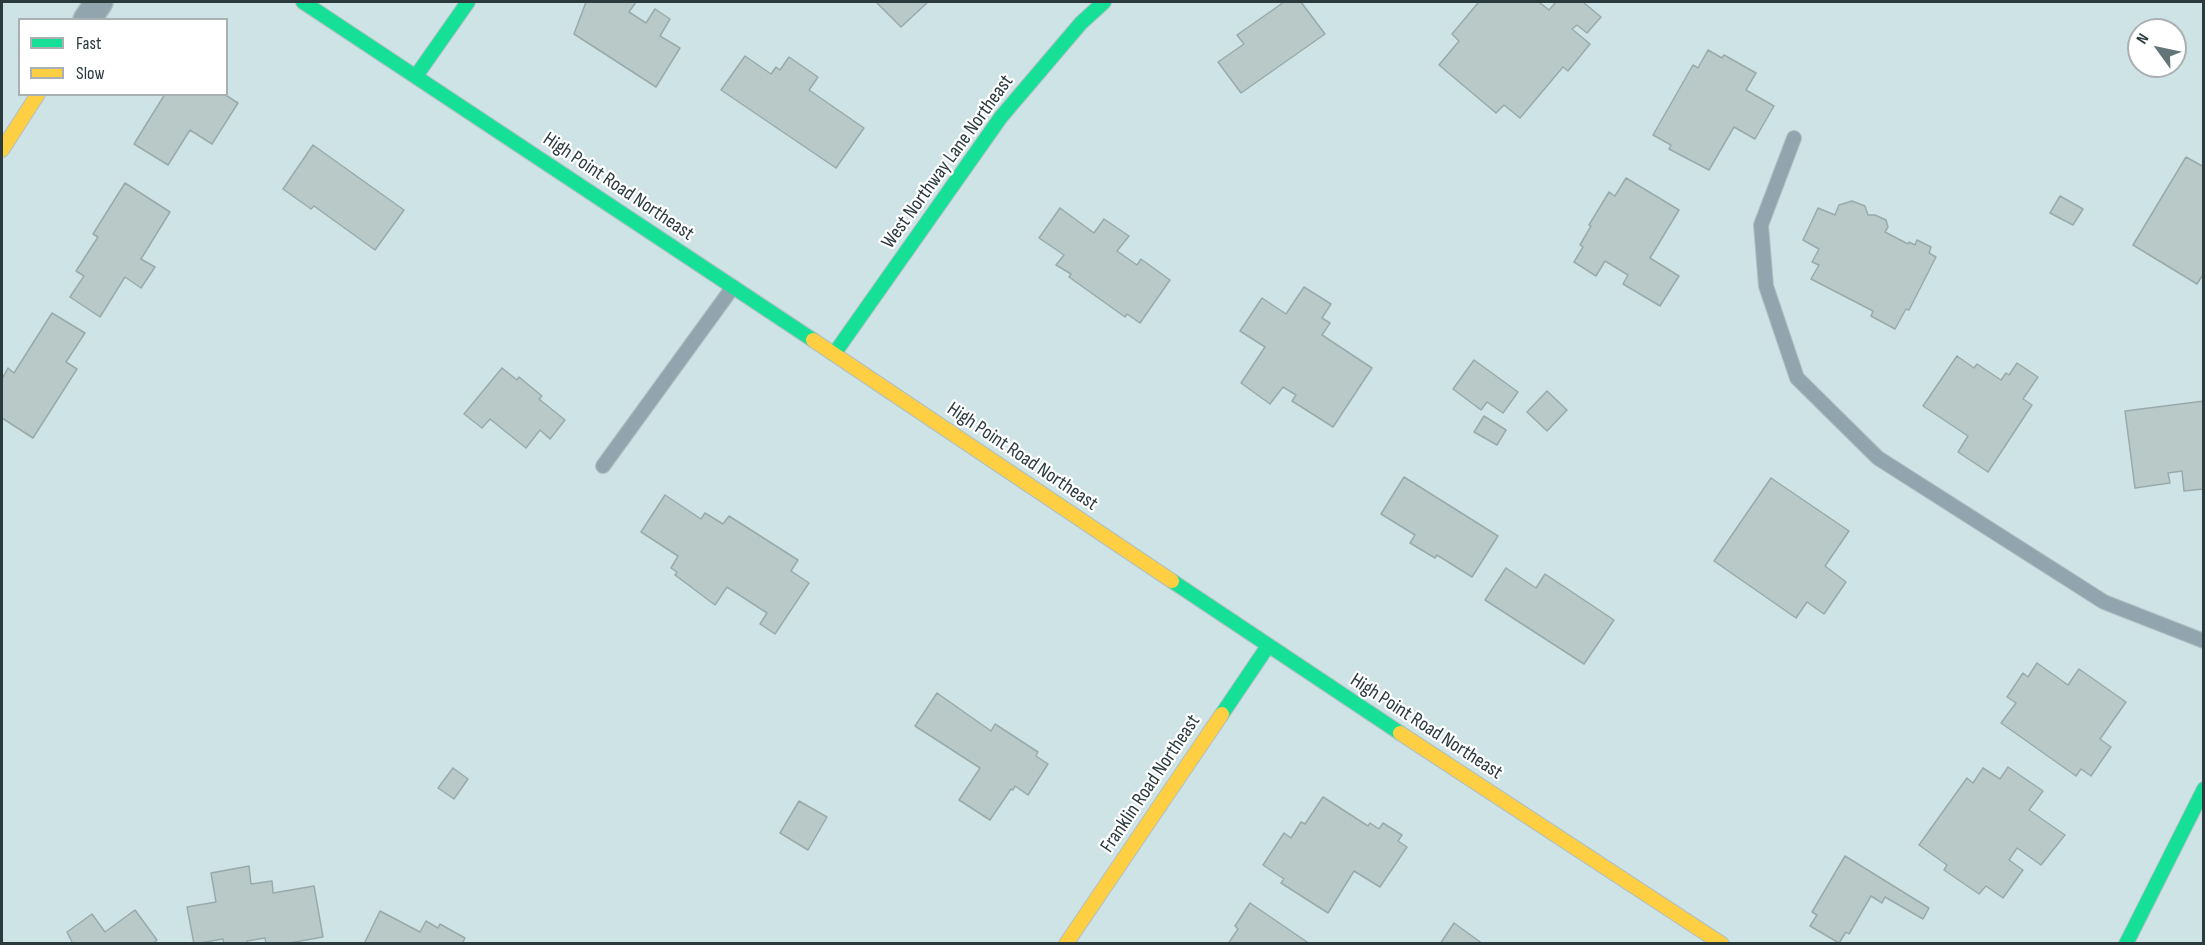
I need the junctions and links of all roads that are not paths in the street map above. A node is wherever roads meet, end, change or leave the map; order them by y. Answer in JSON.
{"nodes":[{"id":1,"x":99,"y":2,"type":"edge"},
{"id":2,"x":303,"y":2,"type":"edge"},
{"id":3,"x":468,"y":2,"type":"edge"},
{"id":4,"x":1104,"y":2,"type":"edge"},
{"id":5,"x":88,"y":18,"type":"edge"},
{"id":6,"x":416,"y":76,"type":"junction"},
{"id":7,"x":37,"y":96,"type":"edge"},
{"id":8,"x":1794,"y":138,"type":"dead end"},
{"id":9,"x":2,"y":150,"type":"edge"},
{"id":10,"x":733,"y":287,"type":"junction"},
{"id":11,"x":834,"y":354,"type":"junction"},
{"id":12,"x":603,"y":466,"type":"dead end"},
{"id":13,"x":2204,"y":641,"type":"edge"},
{"id":14,"x":1268,"y":646,"type":"junction"},
{"id":15,"x":2204,"y":789,"type":"edge"},
{"id":16,"x":1066,"y":944,"type":"edge"},
{"id":17,"x":1722,"y":944,"type":"edge"},
{"id":18,"x":2126,"y":944,"type":"edge"}],
"edges":[{"from":1,"to":5,"type":"street"},
{"from":2,"to":6,"type":"street","name":"High Point Road Northeast"},
{"from":3,"to":6,"type":"street"},
{"from":4,"to":11,"type":"street","name":"West Northway Lane Northeast"},
{"from":6,"to":10,"type":"street","name":"High Point Road Northeast"},
{"from":7,"to":9,"type":"street"},
{"from":8,"to":13,"type":"lane"},
{"from":10,"to":11,"type":"street","name":"High Point Road Northeast"},
{"from":10,"to":12,"type":"lane"},
{"from":11,"to":14,"type":"street","name":"High Point Road Northeast"},
{"from":14,"to":16,"type":"street","name":"Franklin Road Northeast"},
{"from":14,"to":17,"type":"street","name":"High Point Road Northeast"},
{"from":15,"to":18,"type":"street"}]}
